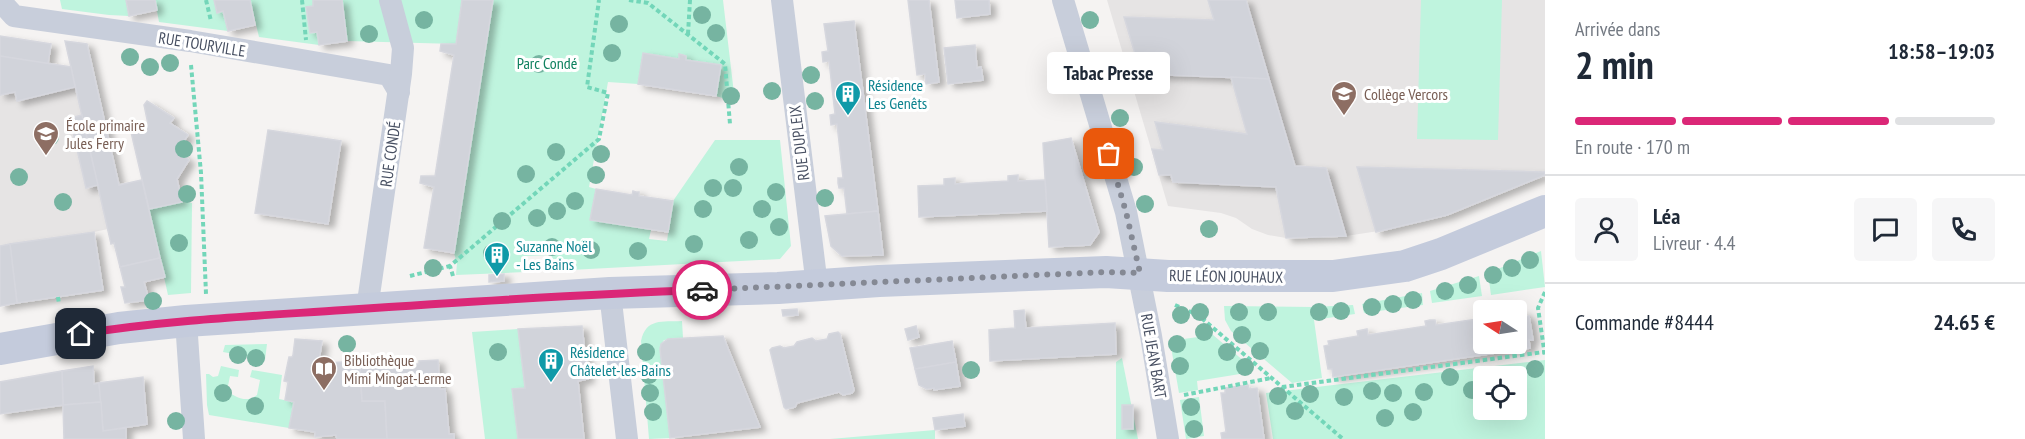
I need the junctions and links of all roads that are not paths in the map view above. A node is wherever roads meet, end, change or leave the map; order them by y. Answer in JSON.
{"nodes":[{"id":1,"x":2,"y":0,"type":"edge"},
{"id":2,"x":390,"y":0,"type":"edge"},
{"id":3,"x":782,"y":0,"type":"edge"},
{"id":4,"x":1063,"y":0,"type":"edge"},
{"id":5,"x":400,"y":83,"type":"junction"},
{"id":6,"x":1545,"y":211,"type":"edge"},
{"id":7,"x":1140,"y":273,"type":"junction"},
{"id":8,"x":817,"y":286,"type":"junction"},
{"id":9,"x":610,"y":293,"type":"junction"},
{"id":10,"x":367,"y":309,"type":"junction"},
{"id":11,"x":186,"y":321,"type":"junction"},
{"id":12,"x":0,"y":349,"type":"edge"},
{"id":13,"x":194,"y":439,"type":"edge"},
{"id":14,"x":627,"y":439,"type":"edge"},
{"id":15,"x":1168,"y":439,"type":"edge"}],
"edges":[{"from":1,"to":5,"type":"street","name":"RUE TOURVILLE"},
{"from":2,"to":5,"type":"street","name":"RUE CONDÉ"},
{"from":3,"to":8,"type":"street","name":"RUE DUPLEIX"},
{"from":4,"to":7,"type":"street","name":"RUE JEAN BART"},
{"from":5,"to":10,"type":"street","name":"RUE CONDÉ"},
{"from":6,"to":7,"type":"street","name":"RUE LÉON JOUHAUX"},
{"from":7,"to":8,"type":"street","name":"RUE LÉON JOUHAUX"},
{"from":7,"to":15,"type":"street","name":"RUE JEAN BART"},
{"from":8,"to":9,"type":"street","name":"RUE LÉON JOUHAUX"},
{"from":9,"to":10,"type":"street","name":"RUE LÉON JOUHAUX"},
{"from":9,"to":14,"type":"street"},
{"from":10,"to":11,"type":"street","name":"RUE LÉON JOUHAUX"},
{"from":11,"to":12,"type":"street","name":"RUE LÉON JOUHAUX"},
{"from":11,"to":13,"type":"street"}]}
